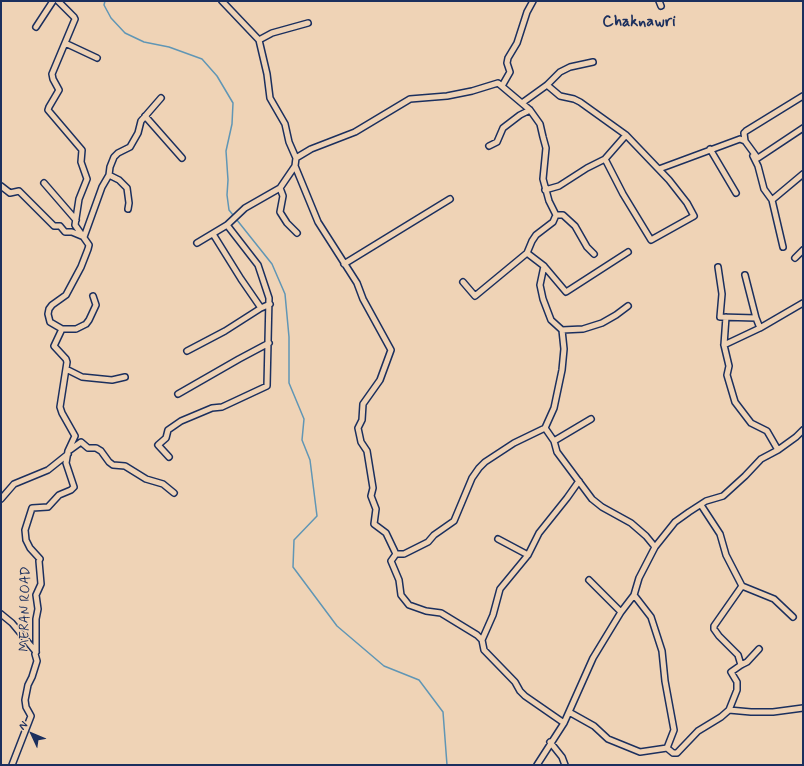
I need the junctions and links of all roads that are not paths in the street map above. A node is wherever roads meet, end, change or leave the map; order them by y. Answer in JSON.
{"nodes":[{"id":1,"x":53,"y":1,"type":"edge"},
{"id":2,"x":58,"y":1,"type":"edge"},
{"id":3,"x":222,"y":1,"type":"edge"},
{"id":4,"x":533,"y":1,"type":"edge"},
{"id":5,"x":308,"y":23,"type":"dead end"},
{"id":6,"x":36,"y":27,"type":"dead end"},
{"id":7,"x":259,"y":40,"type":"junction"},
{"id":8,"x":65,"y":43,"type":"junction"},
{"id":9,"x":97,"y":58,"type":"dead end"},
{"id":10,"x":593,"y":62,"type":"dead end"},
{"id":11,"x":547,"y":85,"type":"junction"},
{"id":12,"x":502,"y":86,"type":"junction"},
{"id":13,"x":803,"y":96,"type":"edge"},
{"id":14,"x":161,"y":98,"type":"dead end"},
{"id":15,"x":522,"y":103,"type":"junction"},
{"id":16,"x":530,"y":110,"type":"junction"},
{"id":17,"x":145,"y":116,"type":"junction"},
{"id":18,"x":803,"y":128,"type":"edge"},
{"id":19,"x":626,"y":135,"type":"junction"},
{"id":20,"x":742,"y":140,"type":"junction"},
{"id":21,"x":489,"y":146,"type":"dead end"},
{"id":22,"x":710,"y":149,"type":"junction"},
{"id":23,"x":182,"y":158,"type":"dead end"},
{"id":24,"x":296,"y":158,"type":"junction"},
{"id":25,"x":605,"y":159,"type":"junction"},
{"id":26,"x":295,"y":166,"type":"junction"},
{"id":27,"x":659,"y":169,"type":"junction"},
{"id":28,"x":803,"y":174,"type":"edge"},
{"id":29,"x":109,"y":175,"type":"junction"},
{"id":30,"x":44,"y":183,"type":"dead end"},
{"id":31,"x":1,"y":186,"type":"edge"},
{"id":32,"x":280,"y":188,"type":"junction"},
{"id":33,"x":545,"y":190,"type":"junction"},
{"id":34,"x":736,"y":193,"type":"dead end"},
{"id":35,"x":450,"y":199,"type":"dead end"},
{"id":36,"x":772,"y":200,"type":"junction"},
{"id":37,"x":128,"y":209,"type":"dead end"},
{"id":38,"x":556,"y":215,"type":"junction"},
{"id":39,"x":76,"y":220,"type":"junction"},
{"id":40,"x":227,"y":225,"type":"junction"},
{"id":41,"x":213,"y":234,"type":"junction"},
{"id":42,"x":297,"y":234,"type":"dead end"},
{"id":43,"x":84,"y":237,"type":"junction"},
{"id":44,"x":197,"y":242,"type":"dead end"},
{"id":45,"x":783,"y":247,"type":"dead end"},
{"id":46,"x":803,"y":250,"type":"edge"},
{"id":47,"x":628,"y":252,"type":"dead end"},
{"id":48,"x":527,"y":253,"type":"junction"},
{"id":49,"x":594,"y":254,"type":"dead end"},
{"id":50,"x":795,"y":258,"type":"dead end"},
{"id":51,"x":344,"y":264,"type":"junction"},
{"id":52,"x":544,"y":266,"type":"junction"},
{"id":53,"x":718,"y":267,"type":"dead end"},
{"id":54,"x":745,"y":275,"type":"dead end"},
{"id":55,"x":463,"y":282,"type":"dead end"},
{"id":56,"x":93,"y":296,"type":"dead end"},
{"id":57,"x":803,"y":303,"type":"edge"},
{"id":58,"x":270,"y":304,"type":"junction"},
{"id":59,"x":628,"y":306,"type":"dead end"},
{"id":60,"x":261,"y":308,"type":"junction"},
{"id":61,"x":726,"y":317,"type":"junction"},
{"id":62,"x":756,"y":318,"type":"junction"},
{"id":63,"x":760,"y":328,"type":"junction"},
{"id":64,"x":62,"y":329,"type":"junction"},
{"id":65,"x":562,"y":330,"type":"junction"},
{"id":66,"x":269,"y":343,"type":"junction"},
{"id":67,"x":724,"y":345,"type":"junction"},
{"id":68,"x":187,"y":351,"type":"dead end"},
{"id":69,"x":66,"y":369,"type":"junction"},
{"id":70,"x":125,"y":377,"type":"dead end"},
{"id":71,"x":178,"y":394,"type":"dead end"},
{"id":72,"x":591,"y":419,"type":"dead end"},
{"id":73,"x":545,"y":428,"type":"junction"},
{"id":74,"x":803,"y":430,"type":"edge"},
{"id":75,"x":554,"y":441,"type":"junction"},
{"id":76,"x":778,"y":450,"type":"junction"},
{"id":77,"x":68,"y":452,"type":"junction"},
{"id":78,"x":169,"y":457,"type":"dead end"},
{"id":79,"x":578,"y":481,"type":"junction"},
{"id":80,"x":174,"y":493,"type":"dead end"},
{"id":81,"x":2,"y":495,"type":"edge"},
{"id":82,"x":701,"y":504,"type":"junction"},
{"id":83,"x":498,"y":539,"type":"dead end"},
{"id":84,"x":655,"y":547,"type":"junction"},
{"id":85,"x":396,"y":554,"type":"junction"},
{"id":86,"x":528,"y":555,"type":"junction"},
{"id":87,"x":589,"y":580,"type":"dead end"},
{"id":88,"x":742,"y":586,"type":"junction"},
{"id":89,"x":634,"y":595,"type":"junction"},
{"id":90,"x":621,"y":612,"type":"junction"},
{"id":91,"x":1,"y":614,"type":"edge"},
{"id":92,"x":793,"y":617,"type":"dead end"},
{"id":93,"x":482,"y":640,"type":"junction"},
{"id":94,"x":759,"y":649,"type":"dead end"},
{"id":95,"x":36,"y":652,"type":"junction"},
{"id":96,"x":741,"y":664,"type":"junction"},
{"id":97,"x":803,"y":708,"type":"edge"},
{"id":98,"x":729,"y":710,"type":"junction"},
{"id":99,"x":569,"y":712,"type":"junction"},
{"id":100,"x":564,"y":723,"type":"junction"},
{"id":101,"x":550,"y":742,"type":"junction"},
{"id":102,"x":667,"y":748,"type":"junction"},
{"id":103,"x":12,"y":765,"type":"edge"},
{"id":104,"x":537,"y":765,"type":"edge"},
{"id":105,"x":565,"y":765,"type":"edge"}],
"edges":[{"from":1,"to":6,"type":"street"},
{"from":2,"to":8,"type":"street"},
{"from":3,"to":7,"type":"street"},
{"from":4,"to":12,"type":"street"},
{"from":5,"to":7,"type":"street"},
{"from":7,"to":24,"type":"street"},
{"from":8,"to":9,"type":"street"},
{"from":8,"to":39,"type":"street"},
{"from":10,"to":11,"type":"street"},
{"from":11,"to":15,"type":"street"},
{"from":11,"to":19,"type":"street"},
{"from":12,"to":15,"type":"street"},
{"from":12,"to":24,"type":"street"},
{"from":13,"to":20,"type":"street"},
{"from":14,"to":17,"type":"street"},
{"from":15,"to":16,"type":"street"},
{"from":16,"to":21,"type":"street"},
{"from":16,"to":33,"type":"street"},
{"from":17,"to":23,"type":"street"},
{"from":17,"to":29,"type":"street"},
{"from":18,"to":20,"type":"street"},
{"from":19,"to":25,"type":"street"},
{"from":19,"to":27,"type":"street"},
{"from":20,"to":22,"type":"street"},
{"from":20,"to":36,"type":"street"},
{"from":22,"to":27,"type":"street"},
{"from":22,"to":34,"type":"street"},
{"from":24,"to":26,"type":"street"},
{"from":25,"to":27,"type":"street"},
{"from":25,"to":33,"type":"street"},
{"from":26,"to":32,"type":"street"},
{"from":26,"to":51,"type":"street"},
{"from":28,"to":36,"type":"street"},
{"from":29,"to":37,"type":"street"},
{"from":29,"to":43,"type":"street"},
{"from":30,"to":39,"type":"street"},
{"from":31,"to":43,"type":"street"},
{"from":32,"to":40,"type":"street"},
{"from":32,"to":42,"type":"street"},
{"from":33,"to":38,"type":"street"},
{"from":35,"to":51,"type":"street"},
{"from":36,"to":45,"type":"street"},
{"from":38,"to":48,"type":"street"},
{"from":38,"to":49,"type":"street"},
{"from":39,"to":43,"type":"street"},
{"from":40,"to":41,"type":"street"},
{"from":40,"to":58,"type":"street"},
{"from":41,"to":44,"type":"street"},
{"from":41,"to":60,"type":"street"},
{"from":43,"to":64,"type":"street"},
{"from":46,"to":50,"type":"street"},
{"from":47,"to":52,"type":"street"},
{"from":48,"to":52,"type":"street"},
{"from":48,"to":55,"type":"street"},
{"from":51,"to":85,"type":"street"},
{"from":52,"to":65,"type":"street"},
{"from":53,"to":61,"type":"street"},
{"from":54,"to":62,"type":"street"},
{"from":56,"to":64,"type":"street"},
{"from":57,"to":63,"type":"street"},
{"from":58,"to":60,"type":"street"},
{"from":58,"to":66,"type":"street"},
{"from":59,"to":65,"type":"street"},
{"from":60,"to":68,"type":"street"},
{"from":61,"to":62,"type":"street"},
{"from":61,"to":67,"type":"street"},
{"from":62,"to":63,"type":"street"},
{"from":63,"to":67,"type":"street"},
{"from":64,"to":69,"type":"street"},
{"from":65,"to":73,"type":"street"},
{"from":66,"to":71,"type":"street"},
{"from":66,"to":78,"type":"street"},
{"from":67,"to":76,"type":"street"},
{"from":69,"to":70,"type":"street"},
{"from":69,"to":77,"type":"street","name":"MERAN ROAD"},
{"from":72,"to":75,"type":"street"},
{"from":73,"to":75,"type":"street"},
{"from":73,"to":85,"type":"street"},
{"from":74,"to":76,"type":"street"},
{"from":75,"to":79,"type":"street"},
{"from":76,"to":82,"type":"street"},
{"from":77,"to":80,"type":"street"},
{"from":77,"to":81,"type":"street"},
{"from":77,"to":95,"type":"street","name":"MERAN ROAD"},
{"from":79,"to":84,"type":"street"},
{"from":79,"to":86,"type":"street"},
{"from":82,"to":84,"type":"street"},
{"from":82,"to":88,"type":"street"},
{"from":83,"to":86,"type":"street"},
{"from":84,"to":89,"type":"street"},
{"from":85,"to":93,"type":"street"},
{"from":86,"to":93,"type":"street"},
{"from":87,"to":90,"type":"street"},
{"from":88,"to":92,"type":"street"},
{"from":88,"to":96,"type":"street"},
{"from":89,"to":90,"type":"street"},
{"from":89,"to":102,"type":"street"},
{"from":90,"to":99,"type":"street"},
{"from":91,"to":95,"type":"street"},
{"from":93,"to":100,"type":"street"},
{"from":94,"to":96,"type":"street"},
{"from":95,"to":103,"type":"street","name":"MERAN ROAD"},
{"from":96,"to":98,"type":"street"},
{"from":97,"to":98,"type":"street"},
{"from":98,"to":102,"type":"street"},
{"from":99,"to":100,"type":"street"},
{"from":99,"to":102,"type":"street"},
{"from":100,"to":101,"type":"street"},
{"from":101,"to":104,"type":"street"},
{"from":101,"to":105,"type":"street"}]}
